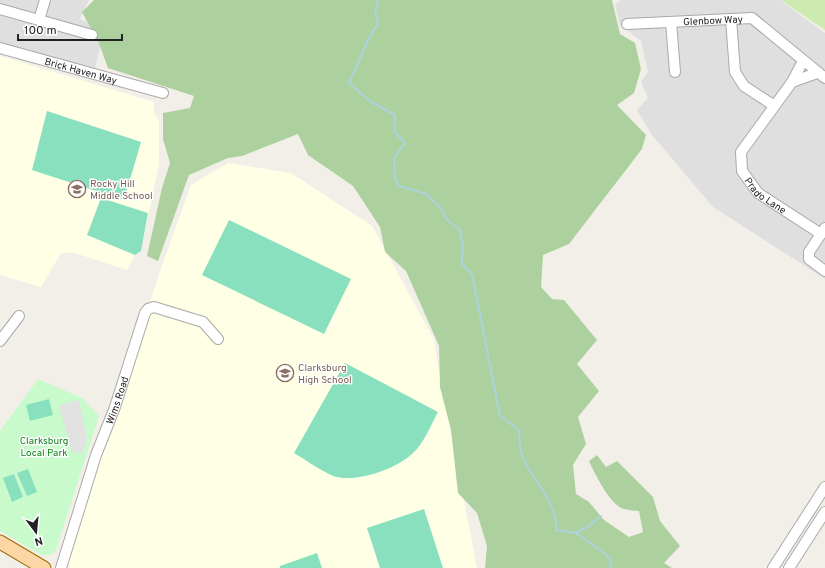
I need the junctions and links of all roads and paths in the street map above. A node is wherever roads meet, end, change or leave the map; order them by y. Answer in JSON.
{"nodes":[{"id":1,"x":45,"y":0,"type":"edge"},
{"id":2,"x":0,"y":9,"type":"edge"},
{"id":3,"x":731,"y":19,"type":"junction"},
{"id":4,"x":39,"y":20,"type":"junction"},
{"id":5,"x":671,"y":22,"type":"junction"},
{"id":6,"x":627,"y":24,"type":"dead end"},
{"id":7,"x":92,"y":35,"type":"dead end"},
{"id":8,"x":0,"y":48,"type":"edge"},
{"id":9,"x":803,"y":61,"type":"junction"},
{"id":10,"x":675,"y":72,"type":"dead end"},
{"id":11,"x":821,"y":75,"type":"edge"},
{"id":12,"x":792,"y":82,"type":"junction"},
{"id":13,"x":163,"y":93,"type":"dead end"},
{"id":14,"x":773,"y":105,"type":"junction"},
{"id":15,"x":823,"y":231,"type":"edge"},
{"id":16,"x":825,"y":271,"type":"edge"},
{"id":17,"x":19,"y":316,"type":"dead end"},
{"id":18,"x":218,"y":339,"type":"dead end"},
{"id":19,"x":0,"y":341,"type":"edge"},
{"id":20,"x":825,"y":487,"type":"edge"},
{"id":21,"x":825,"y":512,"type":"edge"},
{"id":22,"x":0,"y":542,"type":"edge"},
{"id":23,"x":44,"y":568,"type":"edge"},
{"id":24,"x":61,"y":568,"type":"edge"},
{"id":25,"x":773,"y":568,"type":"edge"},
{"id":26,"x":789,"y":568,"type":"edge"}],
"edges":[{"from":1,"to":4,"type":"street"},
{"from":2,"to":4,"type":"street"},
{"from":3,"to":5,"type":"street","name":"Glenbow Way"},
{"from":3,"to":9,"type":"street","name":"Glenbow Way"},
{"from":3,"to":14,"type":"street"},
{"from":4,"to":7,"type":"street"},
{"from":5,"to":6,"type":"street","name":"Glenbow Way"},
{"from":5,"to":10,"type":"street"},
{"from":8,"to":13,"type":"street","name":"Brick Haven Way"},
{"from":9,"to":11,"type":"street","name":"Glenbow Way"},
{"from":9,"to":12,"type":"street","name":"Prado Lane"},
{"from":11,"to":12,"type":"street"},
{"from":12,"to":14,"type":"street","name":"Prado Lane"},
{"from":14,"to":15,"type":"street","name":"Prado Lane"},
{"from":15,"to":16,"type":"street"},
{"from":17,"to":19,"type":"street"},
{"from":18,"to":24,"type":"street","name":"Wims Road"},
{"from":20,"to":25,"type":"street"},
{"from":21,"to":26,"type":"street"},
{"from":22,"to":23,"type":"main road"}]}
